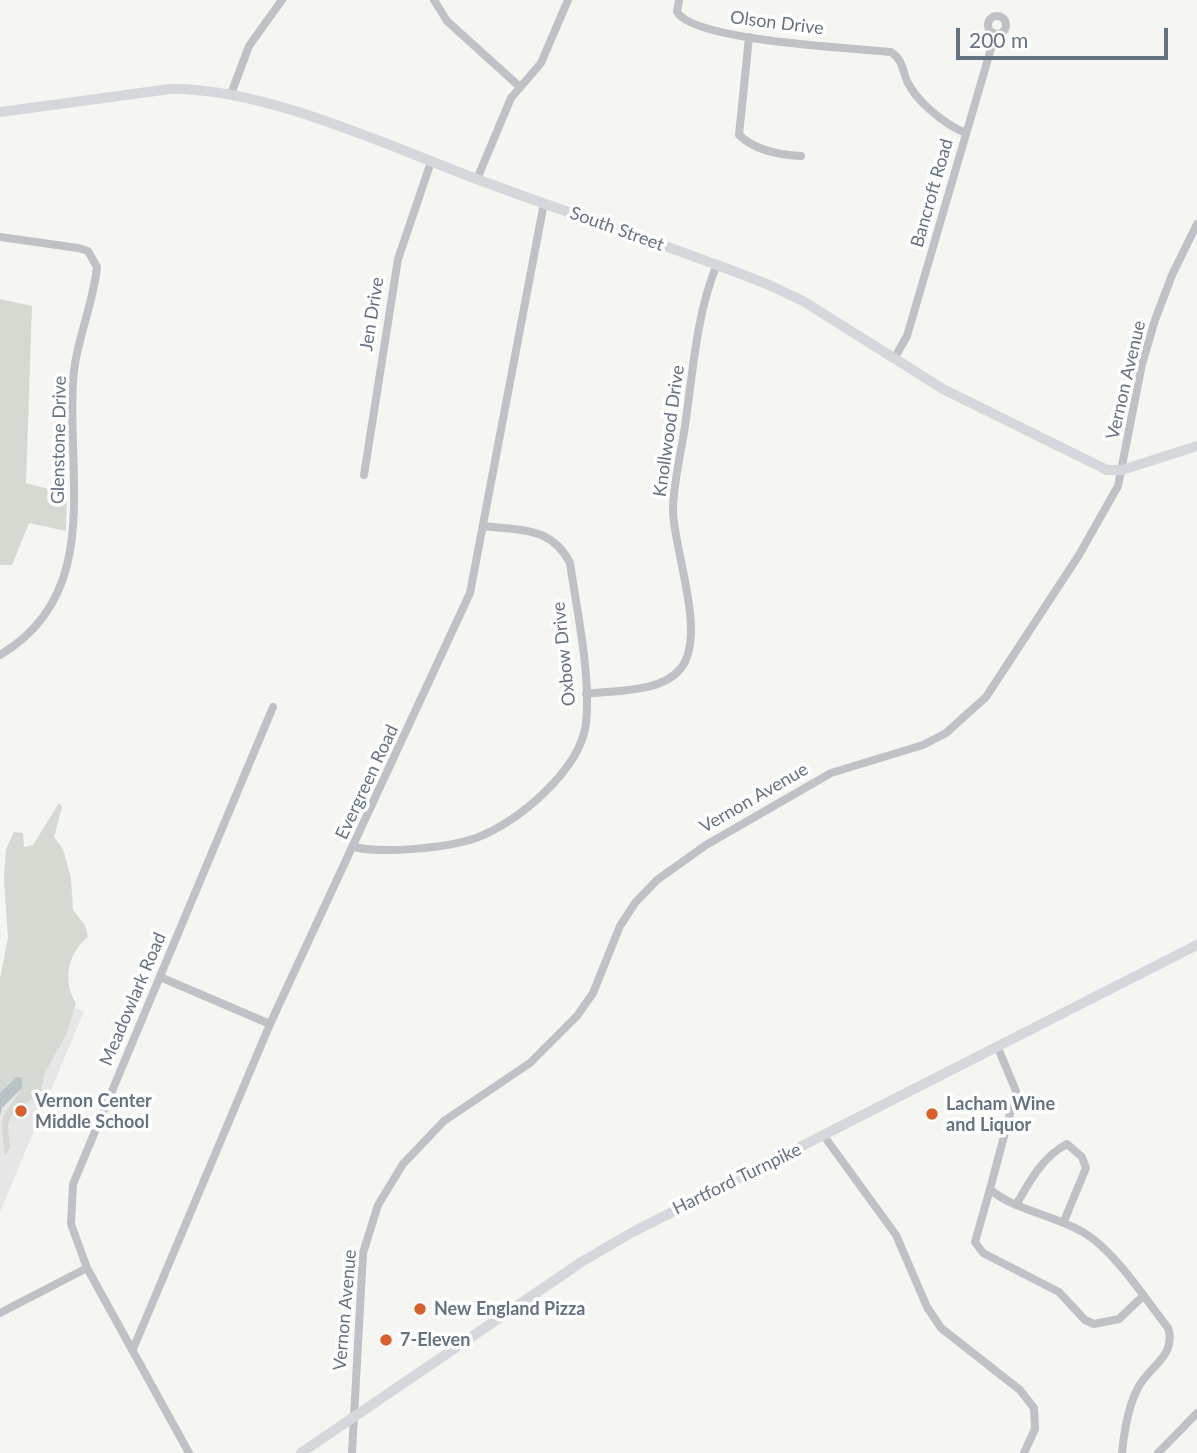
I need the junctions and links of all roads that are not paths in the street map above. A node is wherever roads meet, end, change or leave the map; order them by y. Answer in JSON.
{"nodes":[{"id":1,"x":282,"y":0,"type":"edge"},
{"id":2,"x":434,"y":0,"type":"edge"},
{"id":3,"x":568,"y":0,"type":"edge"},
{"id":4,"x":679,"y":0,"type":"edge"},
{"id":5,"x":995,"y":34,"type":"dead end"},
{"id":6,"x":749,"y":37,"type":"junction"},
{"id":7,"x":520,"y":87,"type":"junction"},
{"id":8,"x":231,"y":94,"type":"junction"},
{"id":9,"x":0,"y":113,"type":"edge"},
{"id":10,"x":966,"y":133,"type":"junction"},
{"id":11,"x":801,"y":156,"type":"dead end"},
{"id":12,"x":430,"y":162,"type":"junction"},
{"id":13,"x":477,"y":179,"type":"junction"},
{"id":14,"x":544,"y":203,"type":"junction"},
{"id":15,"x":1197,"y":224,"type":"edge"},
{"id":16,"x":0,"y":237,"type":"edge"},
{"id":17,"x":717,"y":264,"type":"junction"},
{"id":18,"x":894,"y":359,"type":"junction"},
{"id":19,"x":1197,"y":446,"type":"edge"},
{"id":20,"x":1122,"y":470,"type":"junction"},
{"id":21,"x":364,"y":475,"type":"dead end"},
{"id":22,"x":484,"y":526,"type":"junction"},
{"id":23,"x":0,"y":655,"type":"edge"},
{"id":24,"x":586,"y":694,"type":"junction"},
{"id":25,"x":273,"y":707,"type":"dead end"},
{"id":26,"x":354,"y":847,"type":"junction"},
{"id":27,"x":1197,"y":945,"type":"edge"},
{"id":28,"x":160,"y":977,"type":"junction"},
{"id":29,"x":270,"y":1024,"type":"junction"},
{"id":30,"x":999,"y":1048,"type":"junction"},
{"id":31,"x":824,"y":1136,"type":"junction"},
{"id":32,"x":990,"y":1189,"type":"junction"},
{"id":33,"x":1016,"y":1205,"type":"junction"},
{"id":34,"x":1064,"y":1221,"type":"junction"},
{"id":35,"x":87,"y":1268,"type":"junction"},
{"id":36,"x":1142,"y":1297,"type":"junction"},
{"id":37,"x":0,"y":1313,"type":"edge"},
{"id":38,"x":133,"y":1349,"type":"junction"},
{"id":39,"x":1197,"y":1413,"type":"edge"},
{"id":40,"x":355,"y":1418,"type":"junction"},
{"id":41,"x":189,"y":1453,"type":"edge"},
{"id":42,"x":301,"y":1453,"type":"edge"},
{"id":43,"x":352,"y":1453,"type":"edge"},
{"id":44,"x":1024,"y":1453,"type":"edge"},
{"id":45,"x":1122,"y":1453,"type":"edge"},
{"id":46,"x":1158,"y":1453,"type":"edge"}],
"edges":[{"from":1,"to":8,"type":"street"},
{"from":2,"to":7,"type":"street"},
{"from":3,"to":7,"type":"street"},
{"from":4,"to":6,"type":"street","name":"Olson Drive"},
{"from":5,"to":10,"type":"street","name":"Bancroft Road"},
{"from":6,"to":10,"type":"street","name":"Olson Drive"},
{"from":6,"to":11,"type":"street"},
{"from":7,"to":13,"type":"street"},
{"from":8,"to":9,"type":"street","name":"South Street"},
{"from":8,"to":12,"type":"street","name":"South Street"},
{"from":10,"to":18,"type":"street","name":"Bancroft Road"},
{"from":12,"to":13,"type":"street","name":"South Street"},
{"from":12,"to":21,"type":"street","name":"Jen Drive"},
{"from":13,"to":14,"type":"street","name":"South Street"},
{"from":14,"to":17,"type":"street","name":"South Street"},
{"from":14,"to":22,"type":"street","name":"Evergreen Road"},
{"from":15,"to":20,"type":"street","name":"Vernon Avenue"},
{"from":16,"to":23,"type":"street","name":"Glenstone Drive"},
{"from":17,"to":18,"type":"street","name":"South Street"},
{"from":17,"to":24,"type":"street","name":"Knollwood Drive"},
{"from":18,"to":20,"type":"street","name":"South Street"},
{"from":19,"to":20,"type":"street"},
{"from":20,"to":40,"type":"street","name":"Vernon Avenue"},
{"from":22,"to":24,"type":"street","name":"Oxbow Drive"},
{"from":22,"to":26,"type":"street","name":"Evergreen Road"},
{"from":24,"to":26,"type":"street","name":"Oxbow Drive"},
{"from":25,"to":28,"type":"street","name":"Meadowlark Road"},
{"from":26,"to":29,"type":"street","name":"Evergreen Road"},
{"from":27,"to":30,"type":"street","name":"Hartford Turnpike"},
{"from":28,"to":29,"type":"street"},
{"from":28,"to":35,"type":"street","name":"Meadowlark Road"},
{"from":29,"to":38,"type":"street","name":"Evergreen Road"},
{"from":30,"to":31,"type":"street","name":"Hartford Turnpike"},
{"from":30,"to":32,"type":"street"},
{"from":31,"to":40,"type":"street","name":"Hartford Turnpike"},
{"from":31,"to":44,"type":"street"},
{"from":32,"to":33,"type":"street"},
{"from":32,"to":36,"type":"street"},
{"from":33,"to":34,"type":"street"},
{"from":33,"to":34,"type":"street"},
{"from":34,"to":36,"type":"street"},
{"from":35,"to":37,"type":"street"},
{"from":35,"to":38,"type":"street","name":"Meadowlark Road"},
{"from":36,"to":45,"type":"street"},
{"from":38,"to":41,"type":"street","name":"Meadowlark Road"},
{"from":39,"to":46,"type":"street"},
{"from":40,"to":42,"type":"street","name":"Hartford Turnpike"},
{"from":40,"to":43,"type":"street","name":"Vernon Avenue"}]}
